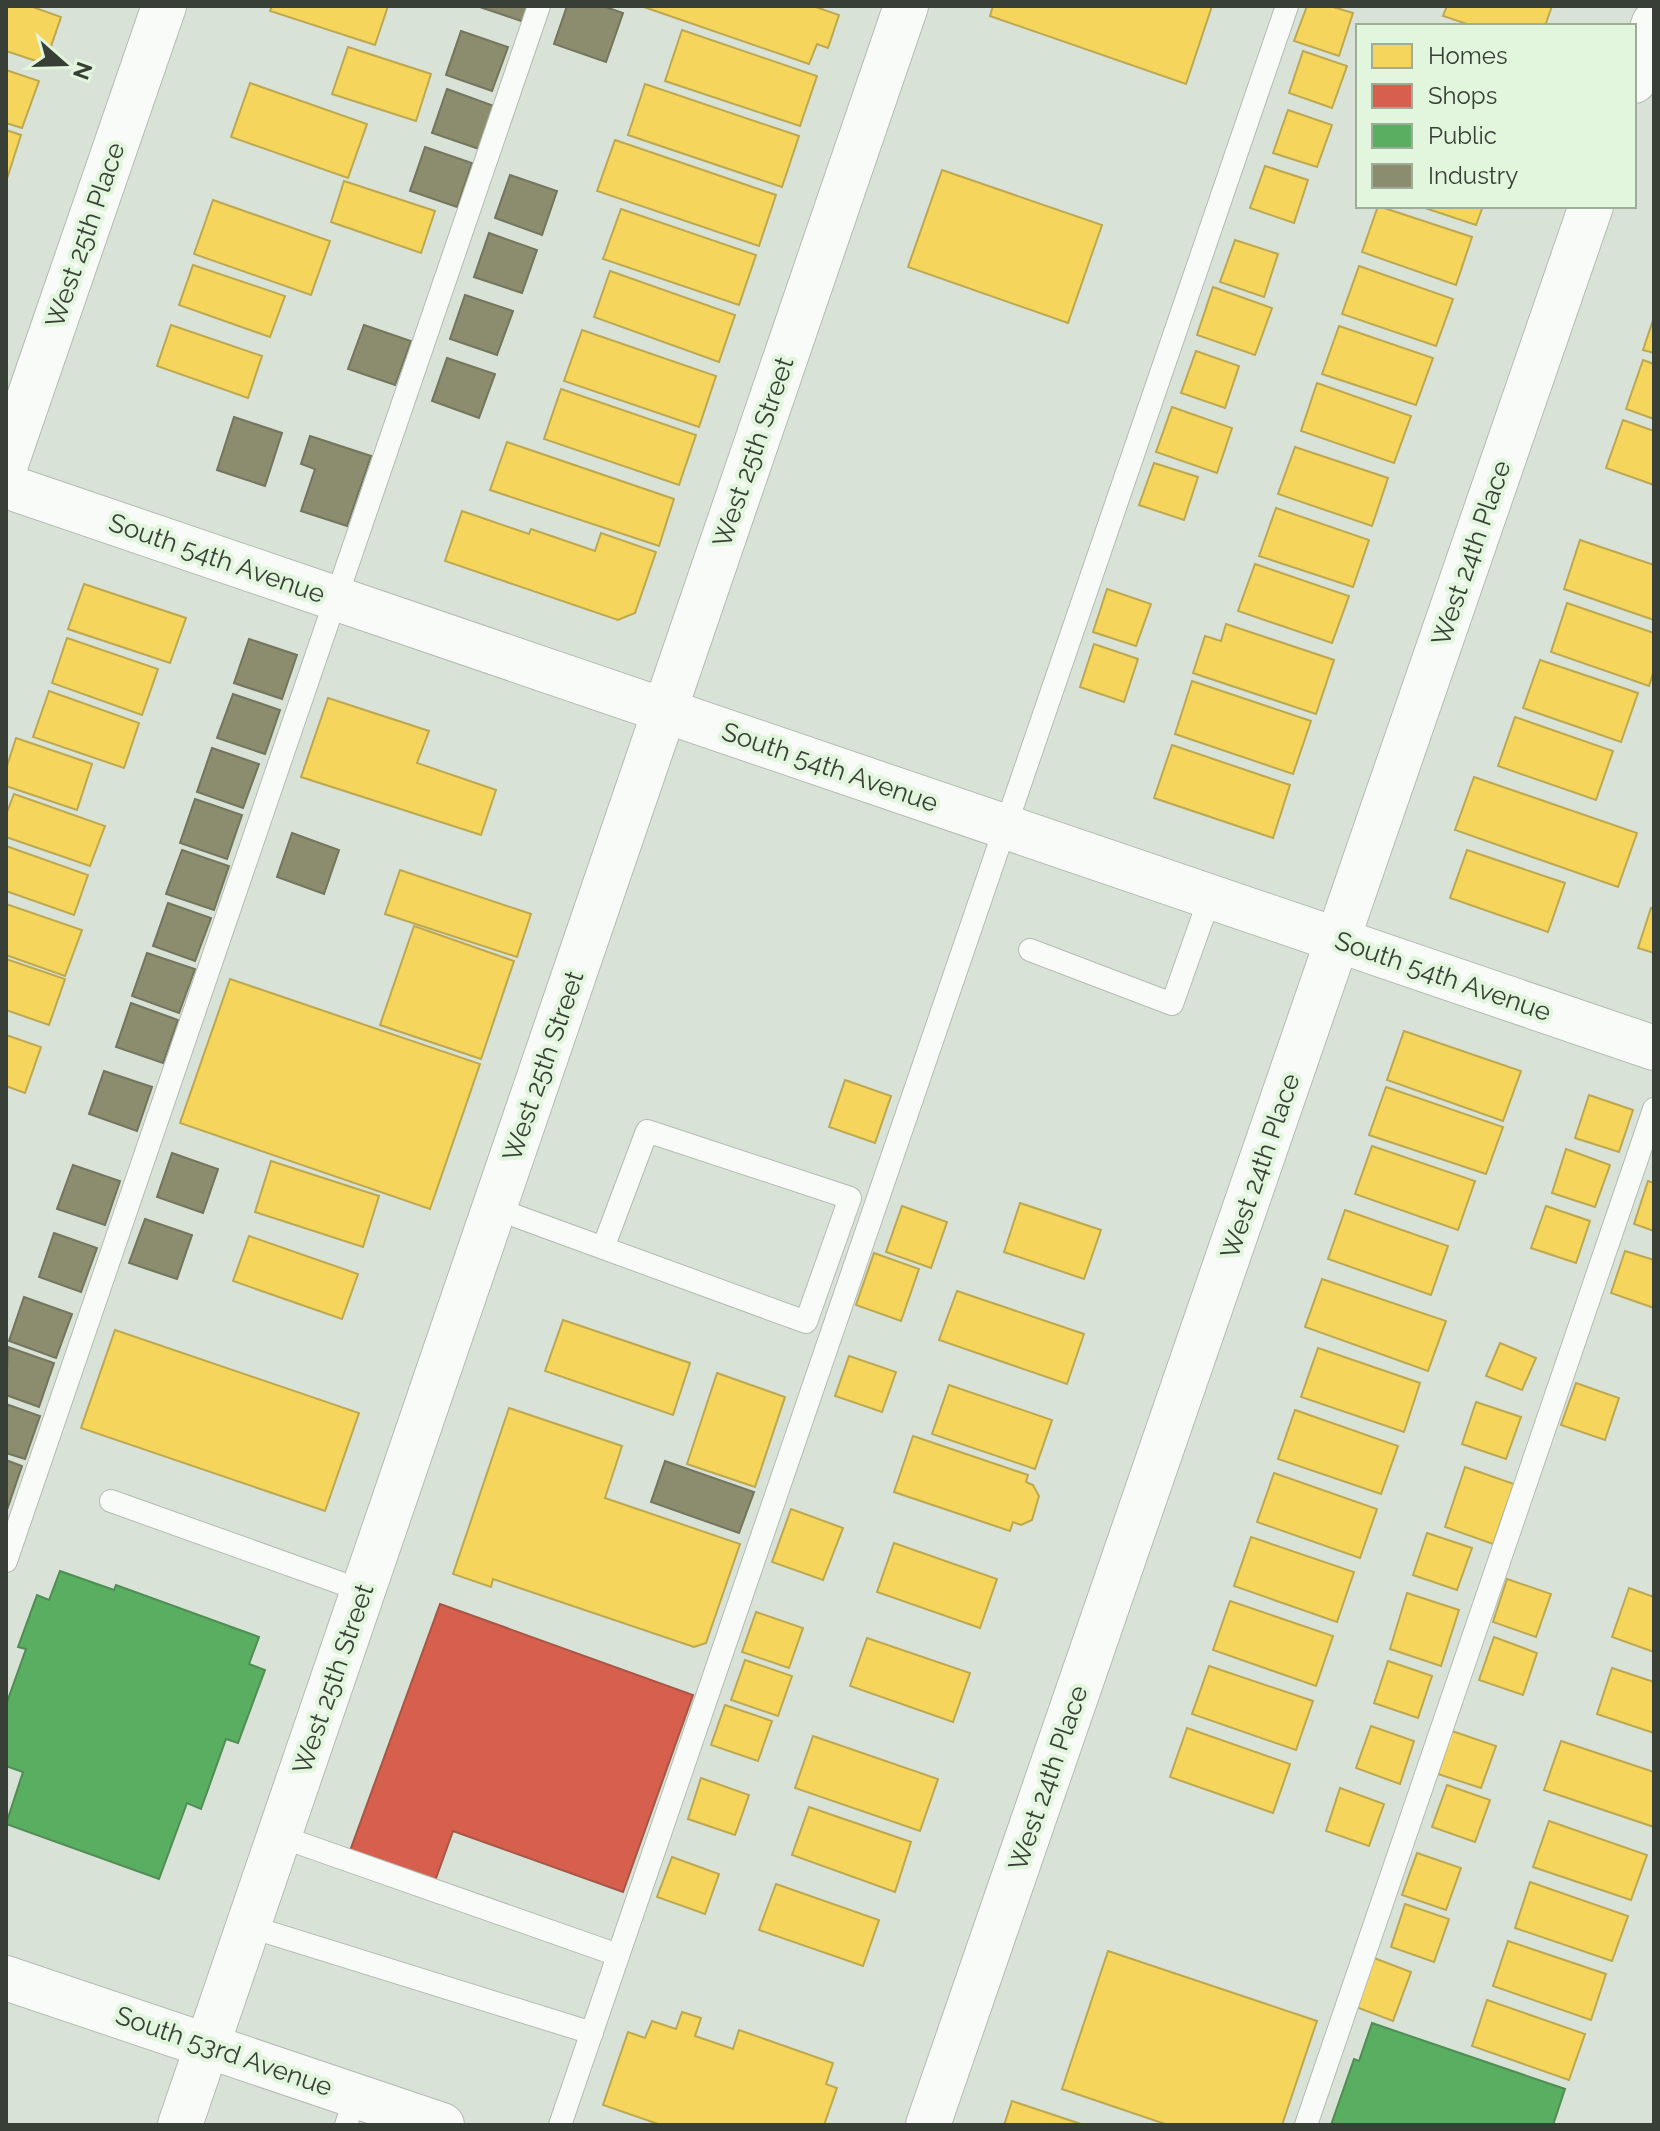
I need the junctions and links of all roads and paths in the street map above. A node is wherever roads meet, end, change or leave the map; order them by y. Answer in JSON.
{"nodes":[{"id":1,"x":164,"y":6,"type":"edge"},
{"id":2,"x":539,"y":6,"type":"edge"},
{"id":3,"x":906,"y":6,"type":"edge"},
{"id":4,"x":1287,"y":6,"type":"edge"},
{"id":5,"x":1654,"y":23,"type":"edge"},
{"id":6,"x":1636,"y":75,"type":"edge"},
{"id":7,"x":1590,"y":208,"type":"edge"},
{"id":8,"x":6,"y":464,"type":"edge"},
{"id":9,"x":6,"y":486,"type":"edge"},
{"id":10,"x":336,"y":599,"type":"junction"},
{"id":11,"x":664,"y":711,"type":"junction"},
{"id":12,"x":1005,"y":827,"type":"junction"},
{"id":13,"x":1210,"y":897,"type":"junction"},
{"id":14,"x":1337,"y":940,"type":"junction"},
{"id":15,"x":1030,"y":950,"type":"dead end"},
{"id":16,"x":1654,"y":1048,"type":"edge"},
{"id":17,"x":1654,"y":1109,"type":"edge"},
{"id":18,"x":494,"y":1208,"type":"junction"},
{"id":19,"x":603,"y":1248,"type":"junction"},
{"id":20,"x":111,"y":1501,"type":"dead end"},
{"id":21,"x":6,"y":1561,"type":"edge"},
{"id":22,"x":363,"y":1591,"type":"junction"},
{"id":23,"x":279,"y":1836,"type":"junction"},
{"id":24,"x":248,"y":1926,"type":"junction"},
{"id":25,"x":618,"y":1955,"type":"junction"},
{"id":26,"x":6,"y":1978,"type":"edge"},
{"id":27,"x":592,"y":2033,"type":"junction"},
{"id":28,"x":208,"y":2046,"type":"junction"},
{"id":29,"x":351,"y":2110,"type":"edge"},
{"id":30,"x":180,"y":2125,"type":"edge"},
{"id":31,"x":442,"y":2125,"type":"edge"},
{"id":32,"x":560,"y":2125,"type":"edge"},
{"id":33,"x":928,"y":2125,"type":"edge"},
{"id":34,"x":1306,"y":2125,"type":"edge"}],
"edges":[{"from":1,"to":8,"type":"street","name":"West 25th Place"},
{"from":2,"to":10,"type":"lane"},
{"from":3,"to":11,"type":"street","name":"West 25th Street"},
{"from":4,"to":12,"type":"lane"},
{"from":5,"to":6,"type":"street"},
{"from":7,"to":14,"type":"street","name":"West 24th Place"},
{"from":9,"to":10,"type":"street","name":"South 54th Avenue"},
{"from":10,"to":11,"type":"street","name":"South 54th Avenue"},
{"from":10,"to":21,"type":"lane"},
{"from":11,"to":12,"type":"street","name":"South 54th Avenue"},
{"from":11,"to":18,"type":"street","name":"West 25th Street"},
{"from":12,"to":13,"type":"street","name":"South 54th Avenue"},
{"from":12,"to":25,"type":"lane"},
{"from":13,"to":14,"type":"street","name":"South 54th Avenue"},
{"from":13,"to":15,"type":"lane"},
{"from":14,"to":16,"type":"street","name":"South 54th Avenue"},
{"from":14,"to":33,"type":"street","name":"West 24th Place"},
{"from":17,"to":34,"type":"lane"},
{"from":18,"to":19,"type":"lane"},
{"from":18,"to":22,"type":"street","name":"West 25th Street"},
{"from":19,"to":19,"type":"lane"},
{"from":20,"to":22,"type":"lane"},
{"from":22,"to":23,"type":"street","name":"West 25th Street"},
{"from":23,"to":24,"type":"street","name":"West 25th Street"},
{"from":23,"to":25,"type":"lane"},
{"from":24,"to":27,"type":"lane"},
{"from":24,"to":28,"type":"street","name":"West 25th Street"},
{"from":25,"to":27,"type":"lane"},
{"from":26,"to":28,"type":"street","name":"South 53rd Avenue"},
{"from":27,"to":32,"type":"lane"},
{"from":28,"to":29,"type":"street","name":"South 53rd Avenue"},
{"from":28,"to":30,"type":"street","name":"West 25th Street"},
{"from":29,"to":31,"type":"street","name":"South 53rd Avenue"}]}
